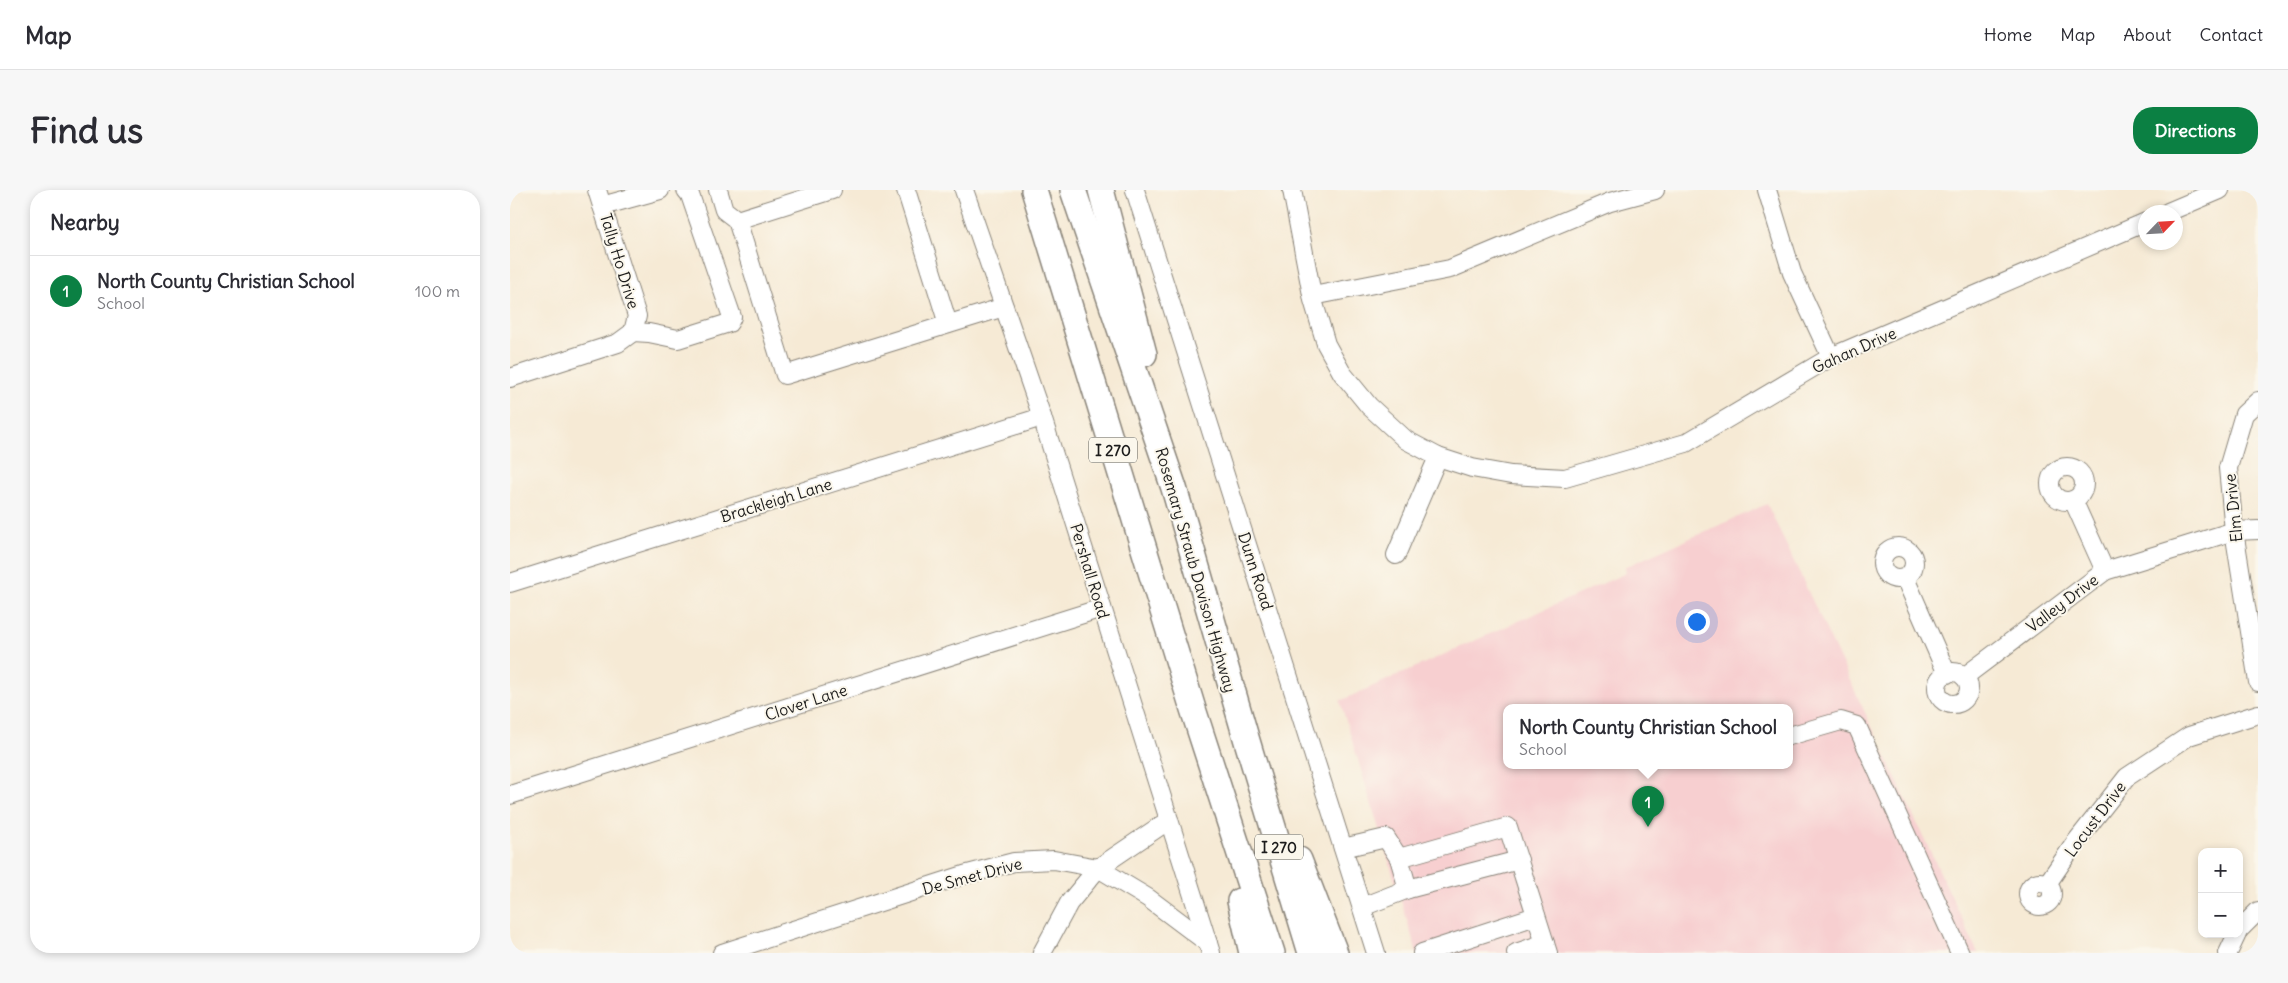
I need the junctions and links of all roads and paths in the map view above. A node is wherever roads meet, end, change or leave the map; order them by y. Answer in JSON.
{"nodes":[{"id":1,"x":660,"y":190,"type":"edge"},
{"id":2,"x":686,"y":190,"type":"edge"},
{"id":3,"x":832,"y":190,"type":"edge"},
{"id":4,"x":906,"y":190,"type":"edge"},
{"id":5,"x":964,"y":190,"type":"edge"},
{"id":6,"x":1034,"y":190,"type":"edge"},
{"id":7,"x":1073,"y":190,"type":"edge"},
{"id":8,"x":1101,"y":190,"type":"edge"},
{"id":9,"x":1135,"y":190,"type":"edge"},
{"id":10,"x":1292,"y":190,"type":"edge"},
{"id":11,"x":1656,"y":190,"type":"edge"},
{"id":12,"x":1767,"y":190,"type":"edge"},
{"id":13,"x":2220,"y":190,"type":"edge"},
{"id":14,"x":724,"y":192,"type":"edge"},
{"id":15,"x":600,"y":198,"type":"edge"},
{"id":16,"x":2183,"y":206,"type":"edge"},
{"id":17,"x":737,"y":220,"type":"junction"},
{"id":18,"x":2138,"y":225,"type":"edge"},
{"id":19,"x":1313,"y":296,"type":"junction"},
{"id":20,"x":1004,"y":307,"type":"junction"},
{"id":21,"x":948,"y":324,"type":"junction"},
{"id":22,"x":633,"y":332,"type":"junction"},
{"id":23,"x":1831,"y":357,"type":"junction"},
{"id":24,"x":510,"y":378,"type":"edge"},
{"id":25,"x":2258,"y":401,"type":"edge"},
{"id":26,"x":1042,"y":416,"type":"junction"},
{"id":27,"x":1438,"y":457,"type":"junction"},
{"id":28,"x":1174,"y":488,"type":"junction"},
{"id":29,"x":2073,"y":500,"type":"dead end"},
{"id":30,"x":2258,"y":530,"type":"edge"},
{"id":31,"x":2234,"y":531,"type":"junction"},
{"id":32,"x":1396,"y":555,"type":"dead end"},
{"id":33,"x":2105,"y":571,"type":"junction"},
{"id":34,"x":1904,"y":578,"type":"dead end"},
{"id":35,"x":510,"y":583,"type":"edge"},
{"id":36,"x":1102,"y":608,"type":"junction"},
{"id":37,"x":1947,"y":674,"type":"junction"},
{"id":38,"x":1964,"y":677,"type":"junction"},
{"id":39,"x":2258,"y":682,"type":"edge"},
{"id":40,"x":1193,"y":709,"type":"junction"},
{"id":41,"x":2258,"y":714,"type":"edge"},
{"id":42,"x":1793,"y":735,"type":"edge"},
{"id":43,"x":1247,"y":741,"type":"junction"},
{"id":44,"x":510,"y":796,"type":"edge"},
{"id":45,"x":1169,"y":820,"type":"junction"},
{"id":46,"x":1343,"y":848,"type":"junction"},
{"id":47,"x":1399,"y":858,"type":"junction"},
{"id":48,"x":1519,"y":860,"type":"junction"},
{"id":49,"x":1098,"y":868,"type":"junction"},
{"id":50,"x":2047,"y":884,"type":"dead end"},
{"id":51,"x":1408,"y":889,"type":"junction"},
{"id":52,"x":1362,"y":908,"type":"junction"},
{"id":53,"x":2258,"y":911,"type":"edge"},
{"id":54,"x":1536,"y":916,"type":"junction"},
{"id":55,"x":2243,"y":926,"type":"edge"},
{"id":56,"x":2235,"y":938,"type":"edge"},
{"id":57,"x":1209,"y":948,"type":"edge"},
{"id":58,"x":1546,"y":948,"type":"edge"},
{"id":59,"x":722,"y":953,"type":"edge"},
{"id":60,"x":1042,"y":953,"type":"edge"},
{"id":61,"x":1252,"y":953,"type":"edge"},
{"id":62,"x":1272,"y":953,"type":"edge"},
{"id":63,"x":1311,"y":953,"type":"edge"},
{"id":64,"x":1334,"y":953,"type":"edge"},
{"id":65,"x":1376,"y":953,"type":"edge"},
{"id":66,"x":1422,"y":953,"type":"edge"},
{"id":67,"x":1516,"y":953,"type":"edge"},
{"id":68,"x":1960,"y":953,"type":"edge"},
{"id":69,"x":2228,"y":953,"type":"edge"}],
"edges":[{"from":1,"to":15,"type":"street"},
{"from":2,"to":22,"type":"street"},
{"from":3,"to":17,"type":"street"},
{"from":4,"to":21,"type":"street"},
{"from":5,"to":20,"type":"street","name":"Pershall Road"},
{"from":6,"to":40,"type":"highway","number":"I 270"},
{"from":7,"to":28,"type":"highway","name":"Rosemary Straub Davison Highway","number":"I 270"},
{"from":8,"to":28,"type":"highway"},
{"from":9,"to":46,"type":"street","name":"Dunn Road"},
{"from":10,"to":19,"type":"street","name":"Gahan Drive"},
{"from":11,"to":19,"type":"street"},
{"from":12,"to":23,"type":"street"},
{"from":13,"to":16,"type":"street"},
{"from":14,"to":17,"type":"street"},
{"from":15,"to":22,"type":"street","name":"Tally Ho Drive"},
{"from":17,"to":21,"type":"street"},
{"from":18,"to":23,"type":"street","name":"Gahan Drive"},
{"from":19,"to":27,"type":"street","name":"Gahan Drive"},
{"from":20,"to":21,"type":"street"},
{"from":20,"to":26,"type":"street","name":"Pershall Road"},
{"from":22,"to":24,"type":"street"},
{"from":23,"to":27,"type":"street","name":"Gahan Drive"},
{"from":25,"to":31,"type":"street","name":"Elm Drive"},
{"from":26,"to":35,"type":"street","name":"Brackleigh Lane"},
{"from":26,"to":36,"type":"street","name":"Pershall Road"},
{"from":27,"to":32,"type":"street"},
{"from":28,"to":43,"type":"highway","name":"Rosemary Straub Davison Highway","number":"I 270"},
{"from":29,"to":33,"type":"street"},
{"from":30,"to":31,"type":"street","name":"Valley Drive"},
{"from":31,"to":33,"type":"street","name":"Valley Drive"},
{"from":31,"to":39,"type":"street","name":"Elm Drive"},
{"from":33,"to":38,"type":"street","name":"Valley Drive"},
{"from":34,"to":37,"type":"street"},
{"from":36,"to":44,"type":"street","name":"Clover Lane"},
{"from":36,"to":45,"type":"street","name":"Pershall Road"},
{"from":37,"to":38,"type":"street"},
{"from":37,"to":38,"type":"street"},
{"from":40,"to":61,"type":"highway"},
{"from":40,"to":62,"type":"highway","number":"I 270"},
{"from":41,"to":50,"type":"street","name":"Locust Drive"},
{"from":42,"to":68,"type":"street"},
{"from":43,"to":63,"type":"highway","name":"Rosemary Straub Davison Highway","number":"I 270"},
{"from":43,"to":64,"type":"highway"},
{"from":45,"to":49,"type":"street"},
{"from":45,"to":57,"type":"street","name":"Pershall Road"},
{"from":46,"to":47,"type":"street"},
{"from":46,"to":52,"type":"street","name":"Dunn Road"},
{"from":47,"to":48,"type":"street"},
{"from":47,"to":51,"type":"street"},
{"from":48,"to":51,"type":"street"},
{"from":48,"to":54,"type":"street"},
{"from":49,"to":57,"type":"street","name":"De Smet Drive"},
{"from":49,"to":59,"type":"street","name":"De Smet Drive"},
{"from":49,"to":60,"type":"street"},
{"from":51,"to":52,"type":"street"},
{"from":52,"to":65,"type":"street","name":"Dunn Road"},
{"from":53,"to":55,"type":"street"},
{"from":54,"to":58,"type":"street"},
{"from":54,"to":66,"type":"street"},
{"from":56,"to":69,"type":"street"},
{"from":58,"to":67,"type":"street"}]}
